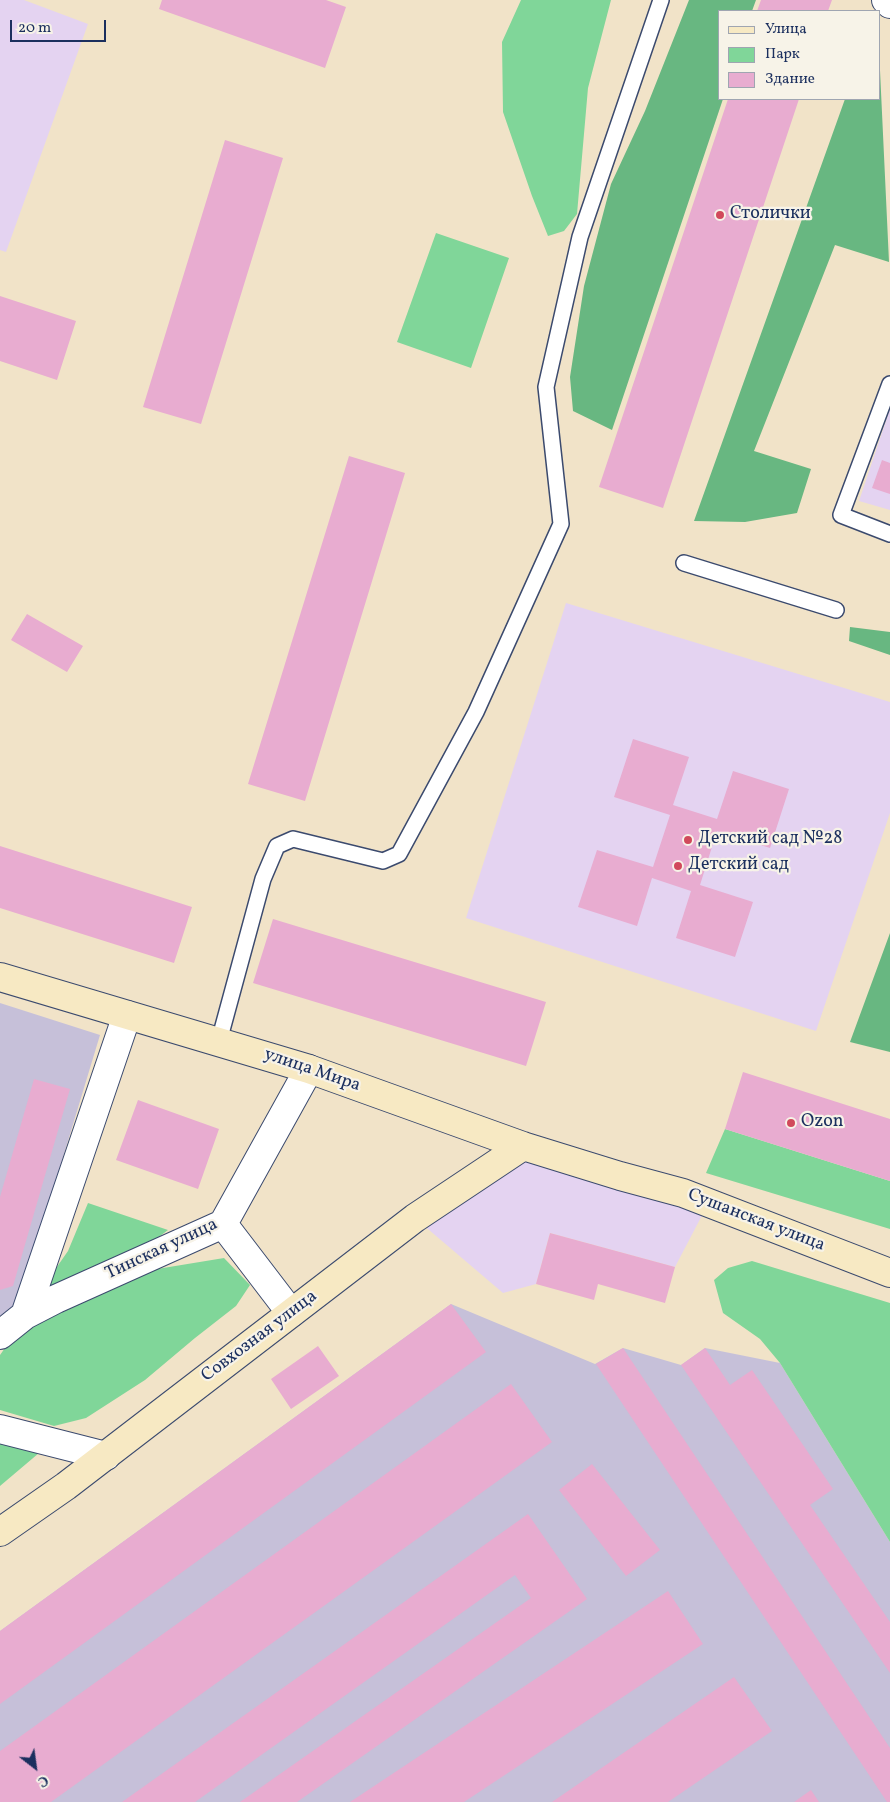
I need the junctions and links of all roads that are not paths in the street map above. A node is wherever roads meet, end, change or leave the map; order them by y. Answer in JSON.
{"nodes":[{"id":1,"x":661,"y":0,"type":"edge"},
{"id":2,"x":886,"y":0,"type":"edge"},
{"id":3,"x":890,"y":4,"type":"edge"},
{"id":4,"x":890,"y":384,"type":"edge"},
{"id":5,"x":890,"y":534,"type":"edge"},
{"id":6,"x":684,"y":562,"type":"dead end"},
{"id":7,"x":836,"y":610,"type":"dead end"},
{"id":8,"x":0,"y":977,"type":"edge"},
{"id":9,"x":128,"y":1015,"type":"junction"},
{"id":10,"x":219,"y":1041,"type":"junction"},
{"id":11,"x":309,"y":1069,"type":"junction"},
{"id":12,"x":523,"y":1146,"type":"junction"},
{"id":13,"x":620,"y":1176,"type":"joint"},
{"id":14,"x":223,"y":1224,"type":"junction"},
{"id":15,"x":890,"y":1273,"type":"edge"},
{"id":16,"x":292,"y":1313,"type":"junction"},
{"id":17,"x":25,"y":1316,"type":"junction"},
{"id":18,"x":0,"y":1334,"type":"edge"},
{"id":19,"x":0,"y":1429,"type":"edge"},
{"id":20,"x":106,"y":1456,"type":"junction"},
{"id":21,"x":0,"y":1532,"type":"edge"}],
"edges":[{"from":1,"to":10,"type":"lane"},
{"from":2,"to":3,"type":"street"},
{"from":4,"to":5,"type":"lane"},
{"from":6,"to":7,"type":"lane"},
{"from":8,"to":9,"type":"main road","name":"улица Мира"},
{"from":9,"to":10,"type":"main road","name":"улица Мира"},
{"from":9,"to":17,"type":"street"},
{"from":10,"to":11,"type":"main road","name":"улица Мира"},
{"from":11,"to":12,"type":"main road","name":"улица Мира"},
{"from":11,"to":14,"type":"street","name":"Тинская улица"},
{"from":12,"to":13,"type":"main road","name":"улица Мира"},
{"from":12,"to":16,"type":"main road","name":"Совхозная улица"},
{"from":13,"to":15,"type":"main road","name":"Сушанская улица"},
{"from":14,"to":16,"type":"street"},
{"from":14,"to":17,"type":"street","name":"Тинская улица"},
{"from":16,"to":20,"type":"main road","name":"Совхозная улица"},
{"from":17,"to":18,"type":"street","name":"Тинская улица"},
{"from":19,"to":20,"type":"street"},
{"from":20,"to":21,"type":"main road","name":"Совхозная улица"}]}
